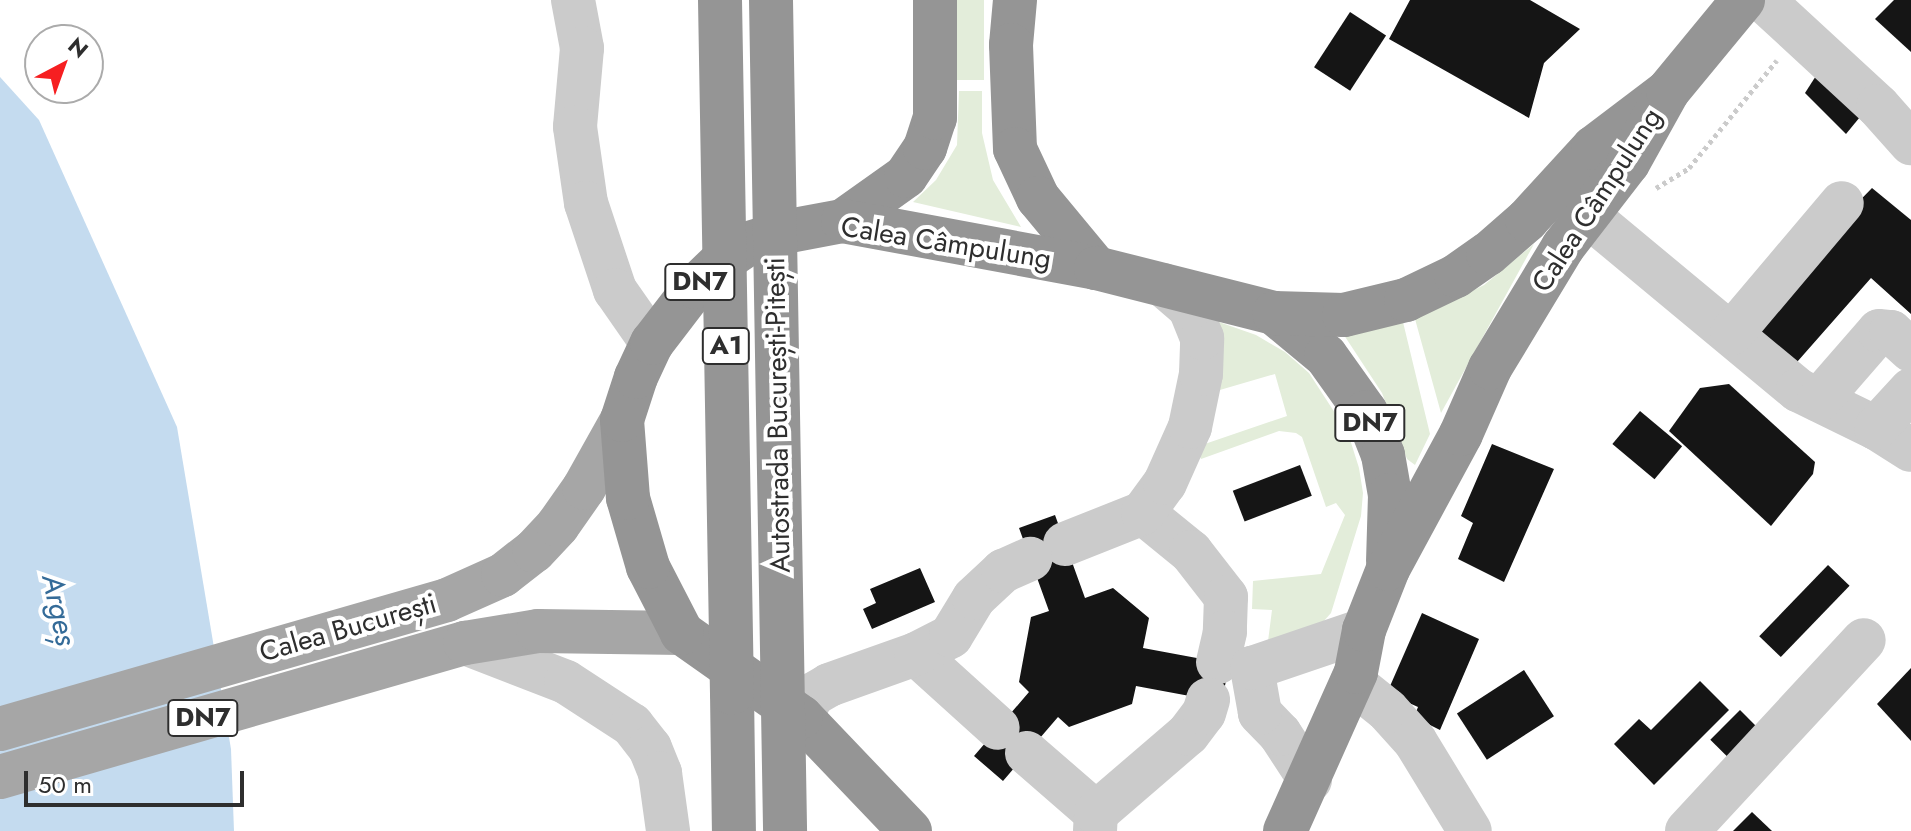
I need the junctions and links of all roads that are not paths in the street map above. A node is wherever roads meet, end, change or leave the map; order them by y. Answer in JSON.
{"nodes":[{"id":1,"x":573,"y":0,"type":"edge"},
{"id":2,"x":720,"y":0,"type":"edge"},
{"id":3,"x":771,"y":0,"type":"edge"},
{"id":4,"x":935,"y":0,"type":"edge"},
{"id":5,"x":1004,"y":0,"type":"edge"},
{"id":6,"x":1015,"y":0,"type":"edge"},
{"id":7,"x":1747,"y":8,"type":"edge"},
{"id":8,"x":1011,"y":45,"type":"junction"},
{"id":9,"x":1668,"y":91,"type":"junction"},
{"id":10,"x":1911,"y":143,"type":"edge"},
{"id":11,"x":1842,"y":203,"type":"dead end"},
{"id":12,"x":843,"y":221,"type":"junction"},
{"id":13,"x":1598,"y":224,"type":"junction"},
{"id":14,"x":1096,"y":268,"type":"junction"},
{"id":15,"x":1164,"y":285,"type":"junction"},
{"id":16,"x":1274,"y":313,"type":"junction"},
{"id":17,"x":1732,"y":333,"type":"junction"},
{"id":18,"x":652,"y":343,"type":"junction"},
{"id":19,"x":1911,"y":350,"type":"edge"},
{"id":20,"x":1911,"y":390,"type":"edge"},
{"id":21,"x":1819,"y":400,"type":"junction"},
{"id":22,"x":622,"y":420,"type":"junction"},
{"id":23,"x":1894,"y":439,"type":"edge"},
{"id":24,"x":1143,"y":513,"type":"junction"},
{"id":25,"x":1388,"y":569,"type":"junction"},
{"id":26,"x":1364,"y":630,"type":"junction"},
{"id":27,"x":682,"y":633,"type":"junction"},
{"id":28,"x":1864,"y":640,"type":"dead end"},
{"id":29,"x":465,"y":643,"type":"junction"},
{"id":30,"x":916,"y":654,"type":"junction"},
{"id":31,"x":1224,"y":673,"type":"junction"},
{"id":32,"x":1352,"y":682,"type":"junction"},
{"id":33,"x":801,"y":717,"type":"junction"},
{"id":34,"x":0,"y":729,"type":"edge"},
{"id":35,"x":0,"y":777,"type":"edge"},
{"id":36,"x":1310,"y":780,"type":"junction"},
{"id":37,"x":1096,"y":822,"type":"edge"},
{"id":38,"x":668,"y":831,"type":"edge"},
{"id":39,"x":734,"y":831,"type":"edge"},
{"id":40,"x":785,"y":831,"type":"edge"},
{"id":41,"x":910,"y":831,"type":"edge"},
{"id":42,"x":1285,"y":831,"type":"edge"},
{"id":43,"x":1470,"y":831,"type":"edge"},
{"id":44,"x":1687,"y":831,"type":"edge"}],
"edges":[{"from":1,"to":18,"type":"street"},
{"from":2,"to":39,"type":"highway","name":"Autostrada București-Pitești","number":"A1","bridge":true},
{"from":3,"to":40,"type":"highway","name":"Autostrada București-Pitești","number":"A1","bridge":true},
{"from":4,"to":12,"type":"highway"},
{"from":5,"to":8,"type":"highway"},
{"from":6,"to":8,"type":"highway"},
{"from":7,"to":9,"type":"highway","name":"Calea Câmpulung"},
{"from":7,"to":10,"type":"street"},
{"from":8,"to":14,"type":"highway"},
{"from":9,"to":13,"type":"highway","name":"Calea Câmpulung"},
{"from":9,"to":16,"type":"highway","name":"Calea Câmpulung"},
{"from":11,"to":17,"type":"street"},
{"from":12,"to":14,"type":"highway","name":"Calea Câmpulung","number":"DN7"},
{"from":12,"to":18,"type":"highway","name":"Calea Câmpulung","number":"DN7"},
{"from":13,"to":17,"type":"street"},
{"from":13,"to":25,"type":"highway","name":"Calea Câmpulung"},
{"from":14,"to":15,"type":"highway","name":"Calea Câmpulung","number":"DN7"},
{"from":15,"to":16,"type":"highway","name":"Calea Câmpulung","number":"DN7"},
{"from":15,"to":24,"type":"street"},
{"from":16,"to":25,"type":"highway","number":"DN7"},
{"from":17,"to":21,"type":"street"},
{"from":18,"to":22,"type":"highway","name":"Calea Câmpulung","number":"DN7"},
{"from":19,"to":21,"type":"street"},
{"from":20,"to":23,"type":"street"},
{"from":21,"to":23,"type":"street"},
{"from":22,"to":27,"type":"highway","name":"Calea Câmpulung","number":"DN7"},
{"from":22,"to":34,"type":"main road","name":"Calea București","number":"DN7"},
{"from":24,"to":30,"type":"street"},
{"from":24,"to":31,"type":"street"},
{"from":25,"to":26,"type":"highway","name":"Calea Câmpulung","number":"DN7"},
{"from":26,"to":31,"type":"street"},
{"from":26,"to":32,"type":"highway","name":"Calea Câmpulung","number":"DN7"},
{"from":27,"to":29,"type":"main road","name":"Calea București","number":"DN7"},
{"from":27,"to":33,"type":"highway","name":"Calea Câmpulung","number":"DN7"},
{"from":28,"to":44,"type":"street"},
{"from":29,"to":35,"type":"main road","name":"Calea București","number":"DN7"},
{"from":29,"to":38,"type":"street"},
{"from":30,"to":33,"type":"street"},
{"from":30,"to":37,"type":"street"},
{"from":31,"to":36,"type":"street"},
{"from":31,"to":37,"type":"street"},
{"from":32,"to":36,"type":"highway","name":"Calea Câmpulung","number":"DN7"},
{"from":32,"to":43,"type":"street"},
{"from":33,"to":41,"type":"highway","name":"Calea Câmpulung","number":"DN7"},
{"from":36,"to":42,"type":"highway","name":"Calea Câmpulung","number":"DN7"}]}
